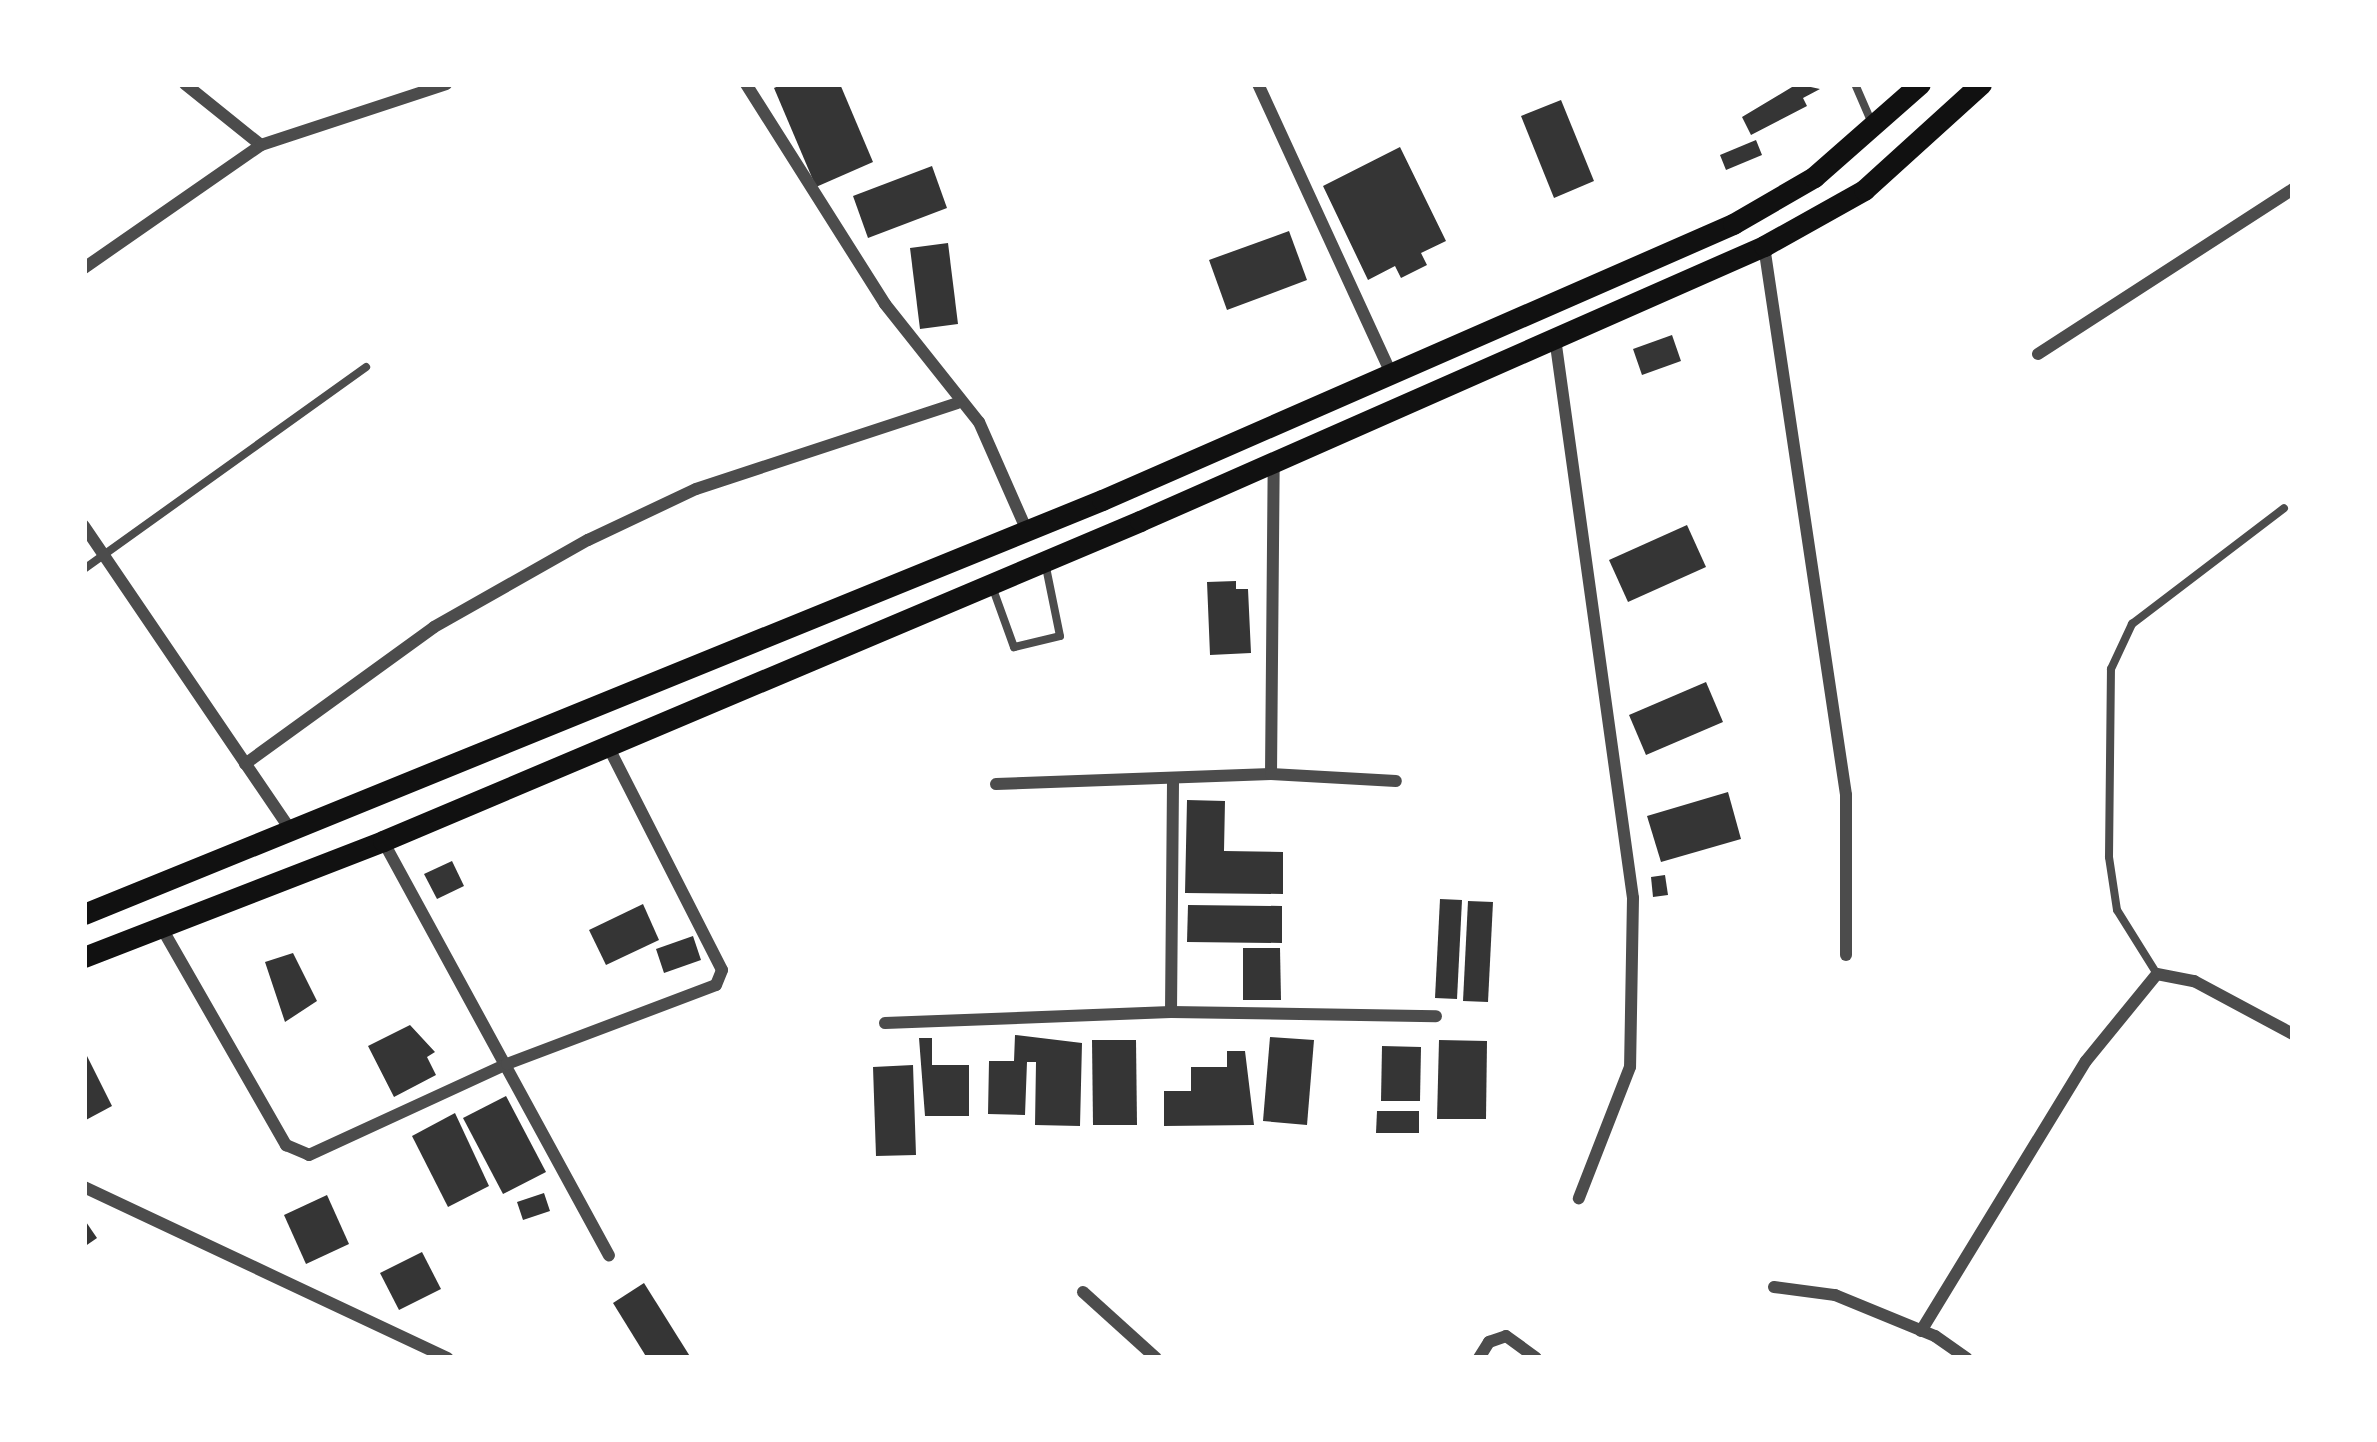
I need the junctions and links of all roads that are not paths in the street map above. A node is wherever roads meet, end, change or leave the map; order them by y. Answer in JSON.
{"nodes":[{"id":1,"x":185,"y":84,"type":"edge"},
{"id":2,"x":446,"y":84,"type":"edge"},
{"id":3,"x":746,"y":84,"type":"edge"},
{"id":4,"x":1258,"y":84,"type":"edge"},
{"id":5,"x":1855,"y":84,"type":"edge"},
{"id":6,"x":1920,"y":84,"type":"edge"},
{"id":7,"x":1981,"y":84,"type":"edge"},
{"id":8,"x":1876,"y":131,"type":"junction"},
{"id":9,"x":261,"y":145,"type":"junction"},
{"id":10,"x":2293,"y":189,"type":"edge"},
{"id":11,"x":1764,"y":246,"type":"junction"},
{"id":12,"x":84,"y":268,"type":"edge"},
{"id":13,"x":1556,"y":338,"type":"junction"},
{"id":14,"x":2038,"y":354,"type":"dead end"},
{"id":15,"x":366,"y":367,"type":"dead end"},
{"id":16,"x":1394,"y":378,"type":"junction"},
{"id":17,"x":957,"y":403,"type":"junction"},
{"id":18,"x":1274,"y":460,"type":"junction"},
{"id":19,"x":2284,"y":508,"type":"dead end"},
{"id":20,"x":84,"y":526,"type":"edge"},
{"id":21,"x":1027,"y":531,"type":"junction"},
{"id":22,"x":102,"y":552,"type":"junction"},
{"id":23,"x":1044,"y":560,"type":"junction"},
{"id":24,"x":84,"y":569,"type":"edge"},
{"id":25,"x":991,"y":582,"type":"junction"},
{"id":26,"x":606,"y":743,"type":"junction"},
{"id":27,"x":245,"y":764,"type":"junction"},
{"id":28,"x":1271,"y":774,"type":"junction"},
{"id":29,"x":1174,"y":778,"type":"junction"},
{"id":30,"x":1396,"y":782,"type":"dead end"},
{"id":31,"x":996,"y":784,"type":"dead end"},
{"id":32,"x":290,"y":831,"type":"junction"},
{"id":33,"x":383,"y":841,"type":"junction"},
{"id":34,"x":84,"y":914,"type":"edge"},
{"id":35,"x":160,"y":925,"type":"junction"},
{"id":36,"x":1846,"y":955,"type":"dead end"},
{"id":37,"x":84,"y":957,"type":"edge"},
{"id":38,"x":2157,"y":974,"type":"junction"},
{"id":39,"x":1171,"y":1012,"type":"junction"},
{"id":40,"x":1436,"y":1016,"type":"dead end"},
{"id":41,"x":885,"y":1023,"type":"dead end"},
{"id":42,"x":2293,"y":1034,"type":"edge"},
{"id":43,"x":507,"y":1064,"type":"junction"},
{"id":44,"x":84,"y":1187,"type":"edge"},
{"id":45,"x":1579,"y":1198,"type":"dead end"},
{"id":46,"x":609,"y":1255,"type":"dead end"},
{"id":47,"x":1774,"y":1288,"type":"dead end"},
{"id":48,"x":1083,"y":1292,"type":"dead end"},
{"id":49,"x":1921,"y":1331,"type":"junction"},
{"id":50,"x":448,"y":1358,"type":"edge"},
{"id":51,"x":1156,"y":1358,"type":"edge"},
{"id":52,"x":1479,"y":1358,"type":"edge"},
{"id":53,"x":1536,"y":1358,"type":"edge"},
{"id":54,"x":1967,"y":1358,"type":"edge"}],
"edges":[{"from":1,"to":9,"type":"street"},
{"from":2,"to":9,"type":"street"},
{"from":3,"to":17,"type":"street"},
{"from":4,"to":16,"type":"street"},
{"from":5,"to":8,"type":"lane"},
{"from":6,"to":8,"type":"main road"},
{"from":7,"to":11,"type":"main road"},
{"from":8,"to":16,"type":"main road"},
{"from":9,"to":12,"type":"street"},
{"from":10,"to":14,"type":"street"},
{"from":11,"to":13,"type":"main road"},
{"from":11,"to":36,"type":"street"},
{"from":13,"to":18,"type":"main road"},
{"from":13,"to":45,"type":"street"},
{"from":15,"to":22,"type":"lane"},
{"from":16,"to":21,"type":"main road"},
{"from":17,"to":21,"type":"street"},
{"from":17,"to":27,"type":"street"},
{"from":18,"to":23,"type":"main road"},
{"from":18,"to":28,"type":"street"},
{"from":19,"to":38,"type":"lane"},
{"from":20,"to":22,"type":"street"},
{"from":21,"to":32,"type":"main road"},
{"from":22,"to":24,"type":"lane"},
{"from":22,"to":27,"type":"street"},
{"from":23,"to":25,"type":"main road"},
{"from":23,"to":25,"type":"lane"},
{"from":25,"to":26,"type":"main road"},
{"from":26,"to":33,"type":"main road"},
{"from":26,"to":43,"type":"street"},
{"from":27,"to":32,"type":"street"},
{"from":28,"to":29,"type":"street"},
{"from":28,"to":30,"type":"street"},
{"from":29,"to":31,"type":"street"},
{"from":29,"to":39,"type":"street"},
{"from":32,"to":34,"type":"main road"},
{"from":33,"to":35,"type":"main road"},
{"from":33,"to":43,"type":"street"},
{"from":35,"to":37,"type":"main road"},
{"from":35,"to":43,"type":"street"},
{"from":38,"to":42,"type":"street"},
{"from":38,"to":49,"type":"street"},
{"from":39,"to":40,"type":"street"},
{"from":39,"to":41,"type":"street"},
{"from":43,"to":46,"type":"street"},
{"from":44,"to":50,"type":"street"},
{"from":47,"to":49,"type":"street"},
{"from":48,"to":51,"type":"street"},
{"from":49,"to":54,"type":"street"},
{"from":52,"to":53,"type":"street"}]}
